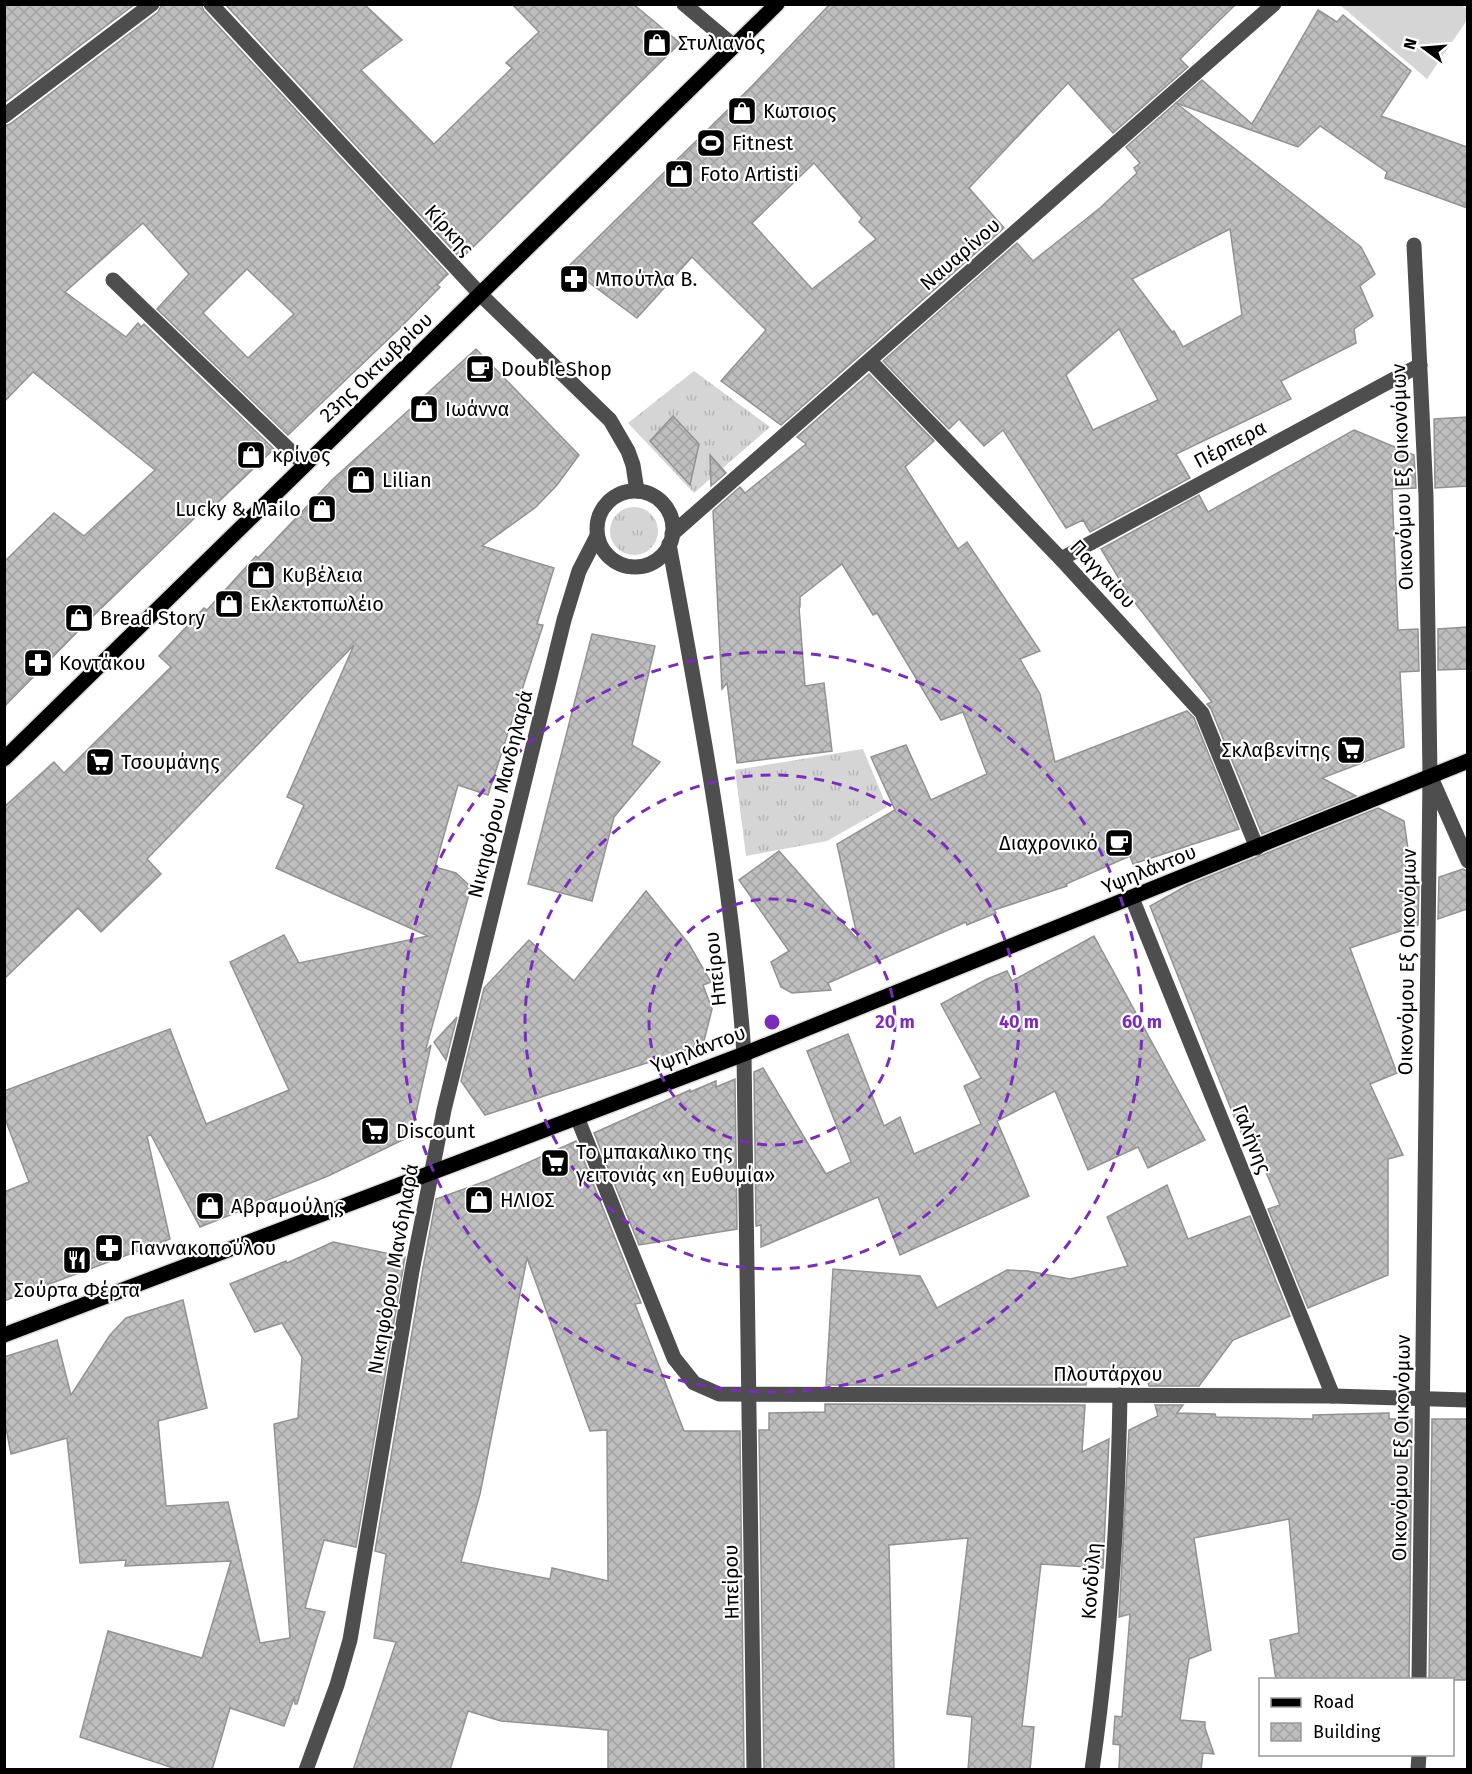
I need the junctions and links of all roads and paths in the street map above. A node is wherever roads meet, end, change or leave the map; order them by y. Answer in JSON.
{"nodes":[{"id":1,"x":152,"y":4,"type":"edge"},
{"id":2,"x":211,"y":4,"type":"edge"},
{"id":3,"x":684,"y":4,"type":"edge"},
{"id":4,"x":777,"y":4,"type":"edge"},
{"id":5,"x":1275,"y":4,"type":"edge"},
{"id":6,"x":734,"y":46,"type":"junction"},
{"id":7,"x":4,"y":116,"type":"edge"},
{"id":8,"x":1414,"y":245,"type":"dead end"},
{"id":9,"x":113,"y":280,"type":"dead end"},
{"id":10,"x":480,"y":294,"type":"junction"},
{"id":11,"x":870,"y":362,"type":"junction"},
{"id":12,"x":1420,"y":365,"type":"junction"},
{"id":13,"x":305,"y":465,"type":"junction"},
{"id":14,"x":638,"y":491,"type":"junction"},
{"id":15,"x":597,"y":536,"type":"junction"},
{"id":16,"x":671,"y":539,"type":"junction"},
{"id":17,"x":1061,"y":559,"type":"junction"},
{"id":18,"x":4,"y":759,"type":"edge"},
{"id":19,"x":1467,"y":761,"type":"edge"},
{"id":20,"x":1430,"y":777,"type":"junction"},
{"id":21,"x":1257,"y":848,"type":"junction"},
{"id":22,"x":1467,"y":861,"type":"edge"},
{"id":23,"x":1132,"y":898,"type":"junction"},
{"id":24,"x":744,"y":1054,"type":"junction"},
{"id":25,"x":577,"y":1117,"type":"junction"},
{"id":26,"x":432,"y":1172,"type":"junction"},
{"id":27,"x":4,"y":1335,"type":"edge"},
{"id":28,"x":749,"y":1394,"type":"junction"},
{"id":29,"x":1120,"y":1395,"type":"junction"},
{"id":30,"x":1333,"y":1396,"type":"junction"},
{"id":31,"x":1422,"y":1399,"type":"junction"},
{"id":32,"x":1467,"y":1400,"type":"edge"},
{"id":33,"x":1419,"y":1678,"type":"edge"},
{"id":34,"x":306,"y":1770,"type":"edge"},
{"id":35,"x":754,"y":1770,"type":"edge"},
{"id":36,"x":1092,"y":1770,"type":"edge"}],
"edges":[{"from":1,"to":7,"type":"street"},
{"from":2,"to":10,"type":"street","name":"Κίρκης"},
{"from":3,"to":6,"type":"street"},
{"from":4,"to":6,"type":"main road","name":"23ης Οκτωβρίου"},
{"from":5,"to":11,"type":"street","name":"Ναυαρίνου"},
{"from":6,"to":10,"type":"main road","name":"23ης Οκτωβρίου"},
{"from":8,"to":12,"type":"street","name":"Οικονόμου Εξ Οικονόμων"},
{"from":9,"to":13,"type":"street"},
{"from":10,"to":13,"type":"main road","name":"23ης Οκτωβρίου"},
{"from":10,"to":14,"type":"street","name":"Κίρκης"},
{"from":11,"to":16,"type":"street","name":"Ναυαρίνου"},
{"from":11,"to":17,"type":"street","name":"Παγγαίου"},
{"from":12,"to":17,"type":"street","name":"Πέρπερα"},
{"from":12,"to":20,"type":"street","name":"Οικονόμου Εξ Οικονόμων"},
{"from":13,"to":18,"type":"main road","name":"23ης Οκτωβρίου"},
{"from":14,"to":15,"type":"street"},
{"from":14,"to":16,"type":"street"},
{"from":15,"to":16,"type":"street"},
{"from":15,"to":26,"type":"street","name":"Νικηφόρου Μανδηλαρά"},
{"from":16,"to":24,"type":"street","name":"Ηπείρου"},
{"from":17,"to":21,"type":"street","name":"Παγγαίου"},
{"from":19,"to":20,"type":"main road","name":"Υψηλάντου"},
{"from":20,"to":21,"type":"main road","name":"Υψηλάντου"},
{"from":20,"to":22,"type":"street"},
{"from":20,"to":31,"type":"street","name":"Οικονόμου Εξ Οικονόμων"},
{"from":21,"to":23,"type":"main road","name":"Υψηλάντου"},
{"from":23,"to":24,"type":"main road","name":"Υψηλάντου"},
{"from":23,"to":30,"type":"street","name":"Γαλήνης"},
{"from":24,"to":25,"type":"main road","name":"Υψηλάντου"},
{"from":24,"to":28,"type":"street","name":"Ηπείρου"},
{"from":25,"to":26,"type":"main road","name":"Υψηλάντου"},
{"from":25,"to":28,"type":"street"},
{"from":26,"to":27,"type":"main road","name":"Υψηλάντου"},
{"from":26,"to":34,"type":"street","name":"Νικηφόρου Μανδηλαρά"},
{"from":28,"to":29,"type":"street","name":"Πλουτάρχου"},
{"from":28,"to":35,"type":"street","name":"Ηπείρου"},
{"from":29,"to":30,"type":"street","name":"Πλουτάρχου"},
{"from":29,"to":36,"type":"street","name":"Κονδύλη"},
{"from":30,"to":31,"type":"street","name":"Πλουτάρχου"},
{"from":31,"to":32,"type":"street","name":"Πλουτάρχου"},
{"from":31,"to":33,"type":"street","name":"Οικονόμου Εξ Οικονόμων"}]}
